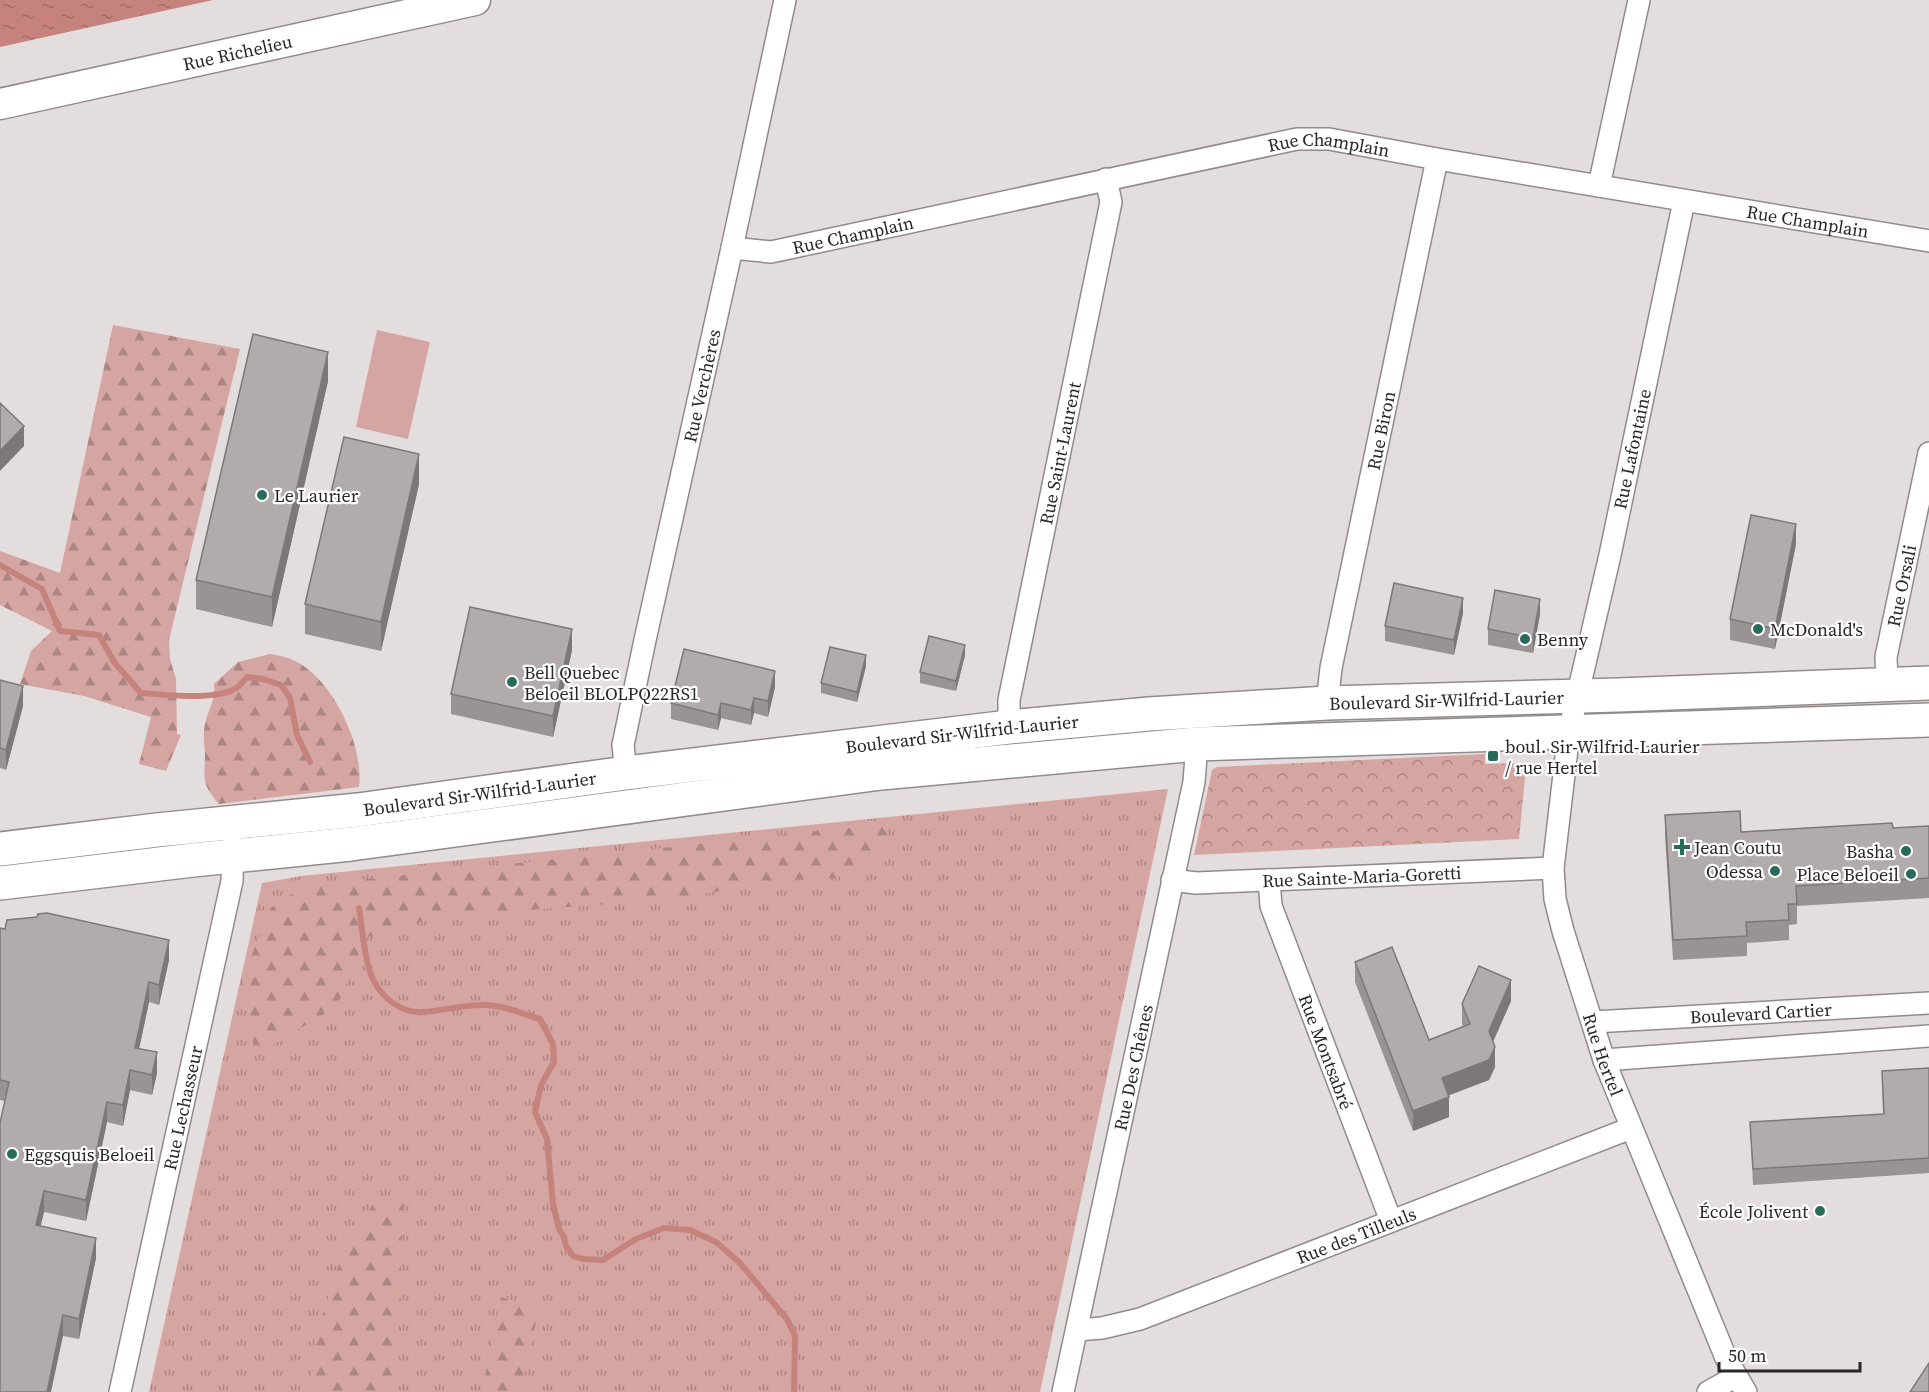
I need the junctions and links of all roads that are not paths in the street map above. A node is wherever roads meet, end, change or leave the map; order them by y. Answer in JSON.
{"nodes":[{"id":1,"x":475,"y":0,"type":"edge"},
{"id":2,"x":785,"y":0,"type":"edge"},
{"id":3,"x":1639,"y":0,"type":"edge"},
{"id":4,"x":0,"y":104,"type":"edge"},
{"id":5,"x":1437,"y":159,"type":"junction"},
{"id":6,"x":1106,"y":179,"type":"junction"},
{"id":7,"x":1599,"y":186,"type":"junction"},
{"id":8,"x":1684,"y":201,"type":"junction"},
{"id":9,"x":1929,"y":241,"type":"edge"},
{"id":10,"x":732,"y":248,"type":"junction"},
{"id":11,"x":1929,"y":453,"type":"edge"},
{"id":12,"x":1929,"y":683,"type":"edge"},
{"id":13,"x":1887,"y":684,"type":"junction"},
{"id":14,"x":1577,"y":696,"type":"junction"},
{"id":15,"x":1327,"y":703,"type":"junction"},
{"id":16,"x":1929,"y":720,"type":"edge"},
{"id":17,"x":1009,"y":727,"type":"junction"},
{"id":18,"x":1569,"y":732,"type":"junction"},
{"id":19,"x":1197,"y":744,"type":"junction"},
{"id":20,"x":626,"y":773,"type":"junction"},
{"id":21,"x":232,"y":840,"type":"junction"},
{"id":22,"x":0,"y":849,"type":"edge"},
{"id":23,"x":1553,"y":868,"type":"junction"},
{"id":24,"x":1172,"y":880,"type":"junction"},
{"id":25,"x":1269,"y":880,"type":"junction"},
{"id":26,"x":0,"y":883,"type":"edge"},
{"id":27,"x":1929,"y":1003,"type":"edge"},
{"id":28,"x":1593,"y":1022,"type":"junction"},
{"id":29,"x":1929,"y":1036,"type":"edge"},
{"id":30,"x":1604,"y":1059,"type":"junction"},
{"id":31,"x":1631,"y":1128,"type":"junction"},
{"id":32,"x":1391,"y":1221,"type":"junction"},
{"id":33,"x":1077,"y":1330,"type":"junction"},
{"id":34,"x":1741,"y":1385,"type":"edge"},
{"id":35,"x":120,"y":1392,"type":"edge"},
{"id":36,"x":1063,"y":1392,"type":"edge"},
{"id":37,"x":1708,"y":1392,"type":"edge"}],
"edges":[{"from":1,"to":4,"type":"main road","name":"Rue Richelieu"},
{"from":2,"to":10,"type":"street","name":"Rue Verchères"},
{"from":3,"to":7,"type":"street"},
{"from":5,"to":6,"type":"street","name":"Rue Champlain"},
{"from":5,"to":7,"type":"street","name":"Rue Champlain"},
{"from":5,"to":15,"type":"street","name":"Rue Biron"},
{"from":6,"to":10,"type":"street","name":"Rue Champlain"},
{"from":6,"to":17,"type":"street","name":"Rue Saint-Laurent"},
{"from":7,"to":8,"type":"street","name":"Rue Champlain"},
{"from":8,"to":9,"type":"street","name":"Rue Champlain"},
{"from":8,"to":14,"type":"street","name":"Rue Lafontaine"},
{"from":10,"to":20,"type":"street","name":"Rue Verchères"},
{"from":11,"to":13,"type":"street","name":"Rue Orsali"},
{"from":12,"to":13,"type":"main road","name":"Boulevard Sir-Wilfrid-Laurier"},
{"from":13,"to":14,"type":"main road","name":"Boulevard Sir-Wilfrid-Laurier"},
{"from":14,"to":15,"type":"main road","name":"Boulevard Sir-Wilfrid-Laurier"},
{"from":14,"to":18,"type":"street","name":"Rue Hertel"},
{"from":15,"to":17,"type":"main road","name":"Boulevard Sir-Wilfrid-Laurier"},
{"from":16,"to":18,"type":"main road","name":"Boulevard Sir-Wilfrid-Laurier"},
{"from":17,"to":20,"type":"main road","name":"Boulevard Sir-Wilfrid-Laurier"},
{"from":18,"to":19,"type":"main road","name":"Boulevard Sir-Wilfrid-Laurier"},
{"from":18,"to":23,"type":"street","name":"Rue Hertel"},
{"from":19,"to":21,"type":"main road","name":"Boulevard Sir-Wilfrid-Laurier"},
{"from":19,"to":24,"type":"street","name":"Rue Des Chênes"},
{"from":20,"to":21,"type":"main road","name":"Boulevard Sir-Wilfrid-Laurier"},
{"from":21,"to":22,"type":"main road","name":"Boulevard Sir-Wilfrid-Laurier"},
{"from":21,"to":26,"type":"main road","name":"Boulevard Sir-Wilfrid-Laurier"},
{"from":21,"to":35,"type":"street","name":"Rue Lechasseur"},
{"from":23,"to":25,"type":"street","name":"Rue Sainte-Maria-Goretti"},
{"from":23,"to":28,"type":"street","name":"Rue Hertel"},
{"from":24,"to":25,"type":"street","name":"Rue Sainte-Maria-Goretti"},
{"from":24,"to":33,"type":"street","name":"Rue Des Chênes"},
{"from":25,"to":32,"type":"street","name":"Rue Montsabré"},
{"from":27,"to":28,"type":"street","name":"Boulevard Cartier"},
{"from":28,"to":30,"type":"street","name":"Rue Hertel"},
{"from":29,"to":30,"type":"street","name":"Boulevard Cartier"},
{"from":30,"to":31,"type":"street","name":"Rue Hertel"},
{"from":31,"to":32,"type":"street","name":"Rue des Tilleuls"},
{"from":31,"to":34,"type":"street","name":"Rue Hertel"},
{"from":32,"to":33,"type":"street","name":"Rue des Tilleuls"},
{"from":33,"to":36,"type":"street","name":"Rue Des Chênes"},
{"from":34,"to":37,"type":"street"}]}
